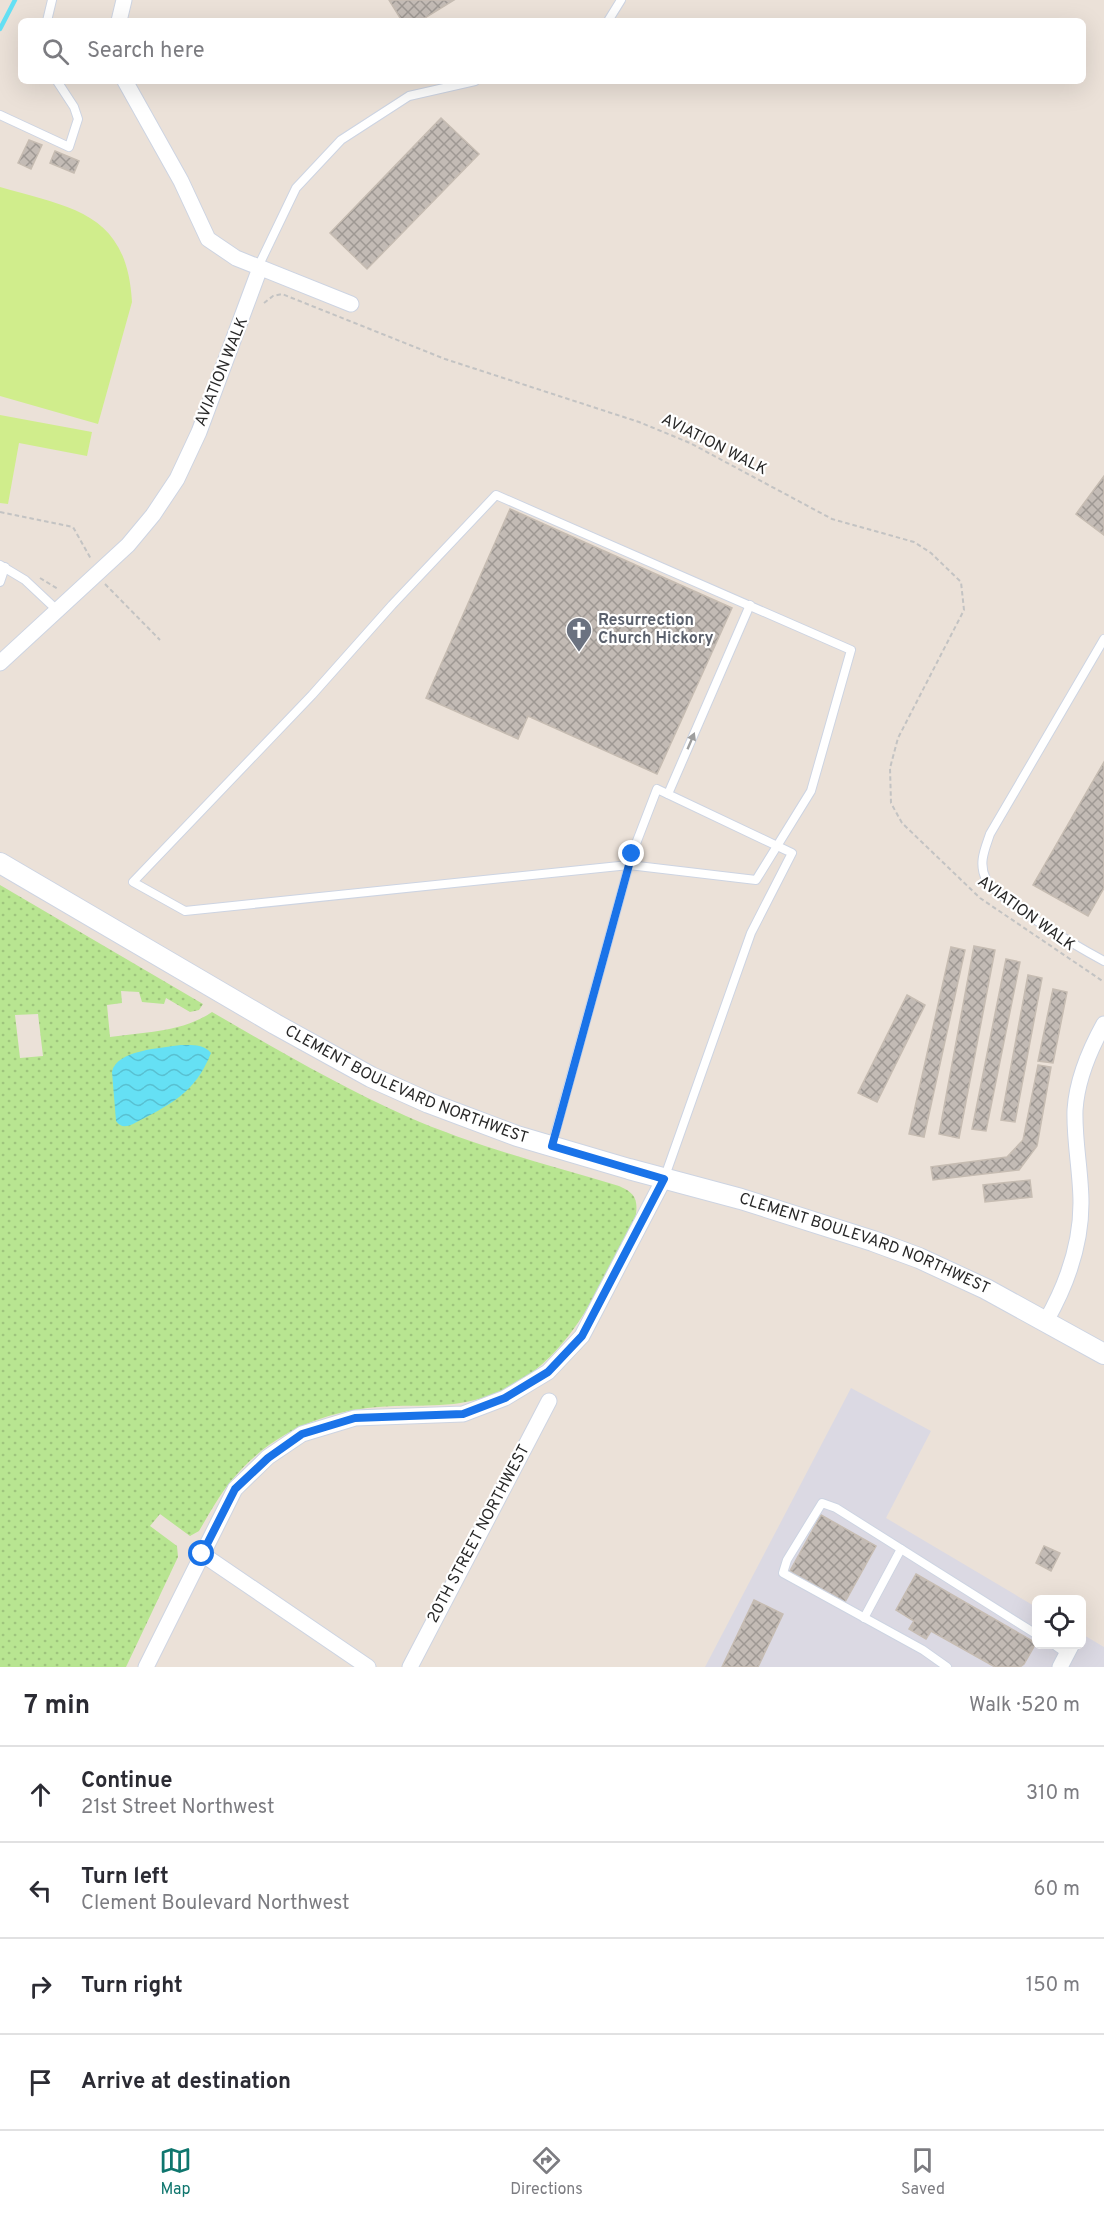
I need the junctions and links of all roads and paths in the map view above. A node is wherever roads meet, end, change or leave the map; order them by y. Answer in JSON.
{"nodes":[{"id":1,"x":52,"y":0,"type":"edge"},
{"id":2,"x":124,"y":0,"type":"edge"},
{"id":3,"x":621,"y":0,"type":"edge"},
{"id":4,"x":48,"y":18,"type":"edge"},
{"id":5,"x":120,"y":18,"type":"edge"},
{"id":6,"x":610,"y":18,"type":"edge"},
{"id":7,"x":59,"y":84,"type":"edge"},
{"id":8,"x":127,"y":84,"type":"edge"},
{"id":9,"x":462,"y":84,"type":"edge"},
{"id":10,"x":0,"y":115,"type":"edge"},
{"id":11,"x":259,"y":267,"type":"junction"},
{"id":12,"x":351,"y":304,"type":"dead end"},
{"id":13,"x":262,"y":305,"type":"dead end"},
{"id":14,"x":0,"y":512,"type":"edge"},
{"id":15,"x":92,"y":561,"type":"dead end"},
{"id":16,"x":3,"y":566,"type":"edge"},
{"id":17,"x":38,"y":576,"type":"dead end"},
{"id":18,"x":0,"y":582,"type":"edge"},
{"id":19,"x":105,"y":584,"type":"dead end"},
{"id":20,"x":63,"y":589,"type":"dead end"},
{"id":21,"x":750,"y":605,"type":"junction"},
{"id":22,"x":58,"y":611,"type":"junction"},
{"id":23,"x":1104,"y":639,"type":"edge"},
{"id":24,"x":160,"y":640,"type":"dead end"},
{"id":25,"x":0,"y":663,"type":"edge"},
{"id":26,"x":668,"y":794,"type":"junction"},
{"id":27,"x":777,"y":846,"type":"junction"},
{"id":28,"x":0,"y":863,"type":"edge"},
{"id":29,"x":629,"y":865,"type":"junction"},
{"id":30,"x":1104,"y":961,"type":"edge"},
{"id":31,"x":1104,"y":982,"type":"edge"},
{"id":32,"x":1104,"y":1024,"type":"edge"},
{"id":33,"x":552,"y":1146,"type":"junction"},
{"id":34,"x":664,"y":1179,"type":"junction"},
{"id":35,"x":1046,"y":1321,"type":"junction"},
{"id":36,"x":1104,"y":1354,"type":"edge"},
{"id":37,"x":549,"y":1401,"type":"dead end"},
{"id":38,"x":901,"y":1549,"type":"junction"},
{"id":39,"x":202,"y":1554,"type":"junction"},
{"id":40,"x":864,"y":1618,"type":"junction"},
{"id":41,"x":1032,"y":1631,"type":"edge"},
{"id":42,"x":146,"y":1667,"type":"edge"},
{"id":43,"x":368,"y":1667,"type":"edge"},
{"id":44,"x":410,"y":1667,"type":"edge"},
{"id":45,"x":947,"y":1667,"type":"edge"}],
"edges":[{"from":1,"to":4,"type":"lane"},
{"from":2,"to":5,"type":"street"},
{"from":3,"to":6,"type":"lane"},
{"from":7,"to":10,"type":"lane"},
{"from":8,"to":11,"type":"street"},
{"from":9,"to":11,"type":"lane"},
{"from":11,"to":12,"type":"street"},
{"from":11,"to":22,"type":"street"},
{"from":13,"to":31,"type":"path","name":"AVIATION WALK"},
{"from":14,"to":15,"type":"path"},
{"from":16,"to":18,"type":"lane"},
{"from":16,"to":22,"type":"lane"},
{"from":17,"to":20,"type":"path"},
{"from":19,"to":24,"type":"path"},
{"from":26,"to":21,"type":"lane","one_way":true},
{"from":21,"to":27,"type":"lane"},
{"from":21,"to":29,"type":"lane"},
{"from":22,"to":25,"type":"street"},
{"from":23,"to":30,"type":"lane"},
{"from":26,"to":27,"type":"lane"},
{"from":26,"to":29,"type":"lane"},
{"from":27,"to":29,"type":"lane"},
{"from":27,"to":34,"type":"lane"},
{"from":28,"to":33,"type":"street","name":"CLEMENT BOULEVARD NORTHWEST"},
{"from":29,"to":33,"type":"lane"},
{"from":32,"to":35,"type":"street"},
{"from":33,"to":34,"type":"street","name":"CLEMENT BOULEVARD NORTHWEST"},
{"from":34,"to":35,"type":"street","name":"CLEMENT BOULEVARD NORTHWEST"},
{"from":34,"to":39,"type":"street"},
{"from":35,"to":36,"type":"street","name":"CLEMENT BOULEVARD NORTHWEST"},
{"from":37,"to":44,"type":"street","name":"20TH STREET NORTHWEST"},
{"from":38,"to":40,"type":"lane"},
{"from":38,"to":40,"type":"lane"},
{"from":38,"to":41,"type":"lane"},
{"from":39,"to":42,"type":"street"},
{"from":39,"to":43,"type":"street"},
{"from":40,"to":45,"type":"lane"}]}
